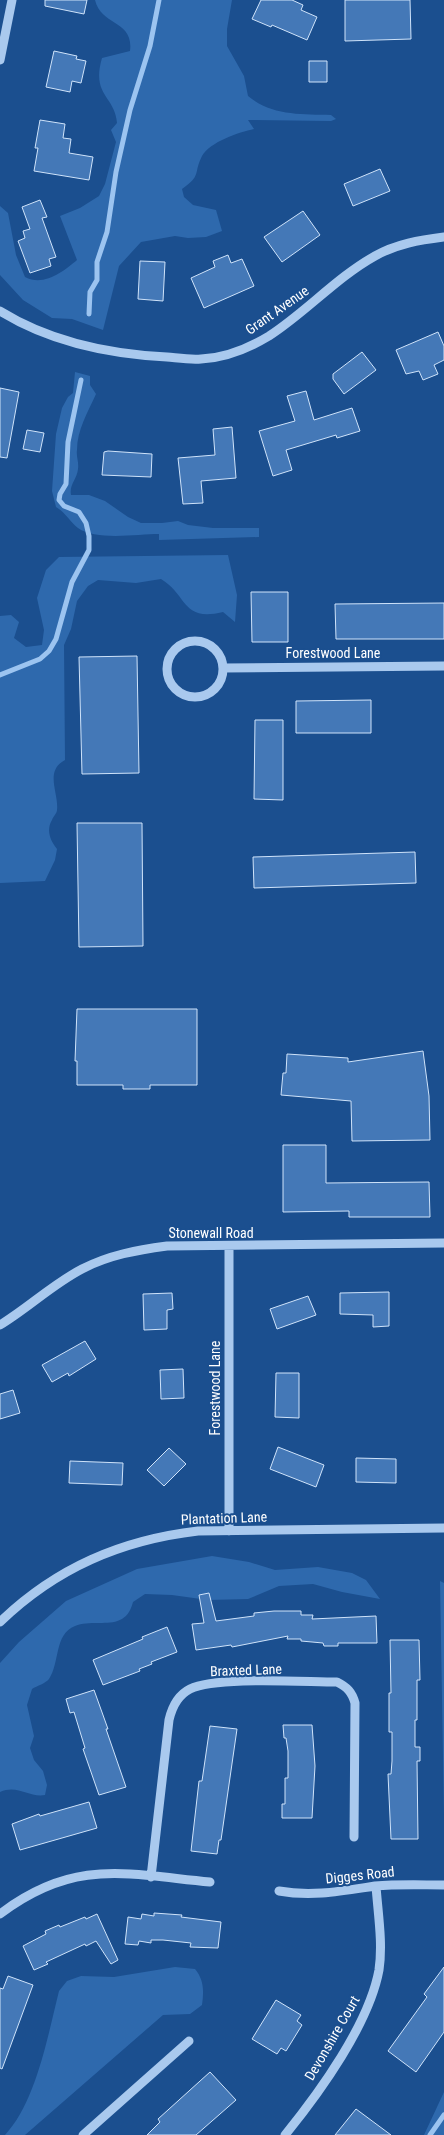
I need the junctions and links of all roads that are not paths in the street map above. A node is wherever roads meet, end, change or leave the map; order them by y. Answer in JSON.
{"nodes":[{"id":1,"x":12,"y":0,"type":"edge"},
{"id":2,"x":0,"y":60,"type":"edge"},
{"id":3,"x":444,"y":237,"type":"edge"},
{"id":4,"x":0,"y":311,"type":"edge"},
{"id":5,"x":444,"y":666,"type":"edge"},
{"id":6,"x":223,"y":668,"type":"junction"},
{"id":7,"x":444,"y":1243,"type":"edge"},
{"id":8,"x":229,"y":1246,"type":"junction"},
{"id":9,"x":0,"y":1325,"type":"edge"},
{"id":10,"x":444,"y":1528,"type":"edge"},
{"id":11,"x":229,"y":1531,"type":"junction"},
{"id":12,"x":0,"y":1622,"type":"edge"},
{"id":13,"x":354,"y":1837,"type":"dead end"},
{"id":14,"x":151,"y":1877,"type":"junction"},
{"id":15,"x":210,"y":1882,"type":"dead end"},
{"id":16,"x":444,"y":1885,"type":"edge"},
{"id":17,"x":376,"y":1886,"type":"junction"},
{"id":18,"x":279,"y":1891,"type":"dead end"},
{"id":19,"x":0,"y":1914,"type":"edge"},
{"id":20,"x":190,"y":2041,"type":"dead end"},
{"id":21,"x":83,"y":2135,"type":"edge"},
{"id":22,"x":285,"y":2135,"type":"edge"}],
"edges":[{"from":1,"to":2,"type":"street"},
{"from":3,"to":4,"type":"street","name":"Grant Avenue"},
{"from":5,"to":6,"type":"street","name":"Forestwood Lane"},
{"from":6,"to":6,"type":"street"},
{"from":7,"to":8,"type":"street","name":"Stonewall Road"},
{"from":8,"to":9,"type":"street","name":"Stonewall Road"},
{"from":8,"to":11,"type":"street","name":"Forestwood Lane"},
{"from":10,"to":11,"type":"street","name":"Plantation Lane"},
{"from":11,"to":12,"type":"street","name":"Plantation Lane"},
{"from":13,"to":14,"type":"street","name":"Braxted Lane"},
{"from":14,"to":15,"type":"street"},
{"from":14,"to":19,"type":"street"},
{"from":16,"to":17,"type":"street","name":"Digges Road"},
{"from":17,"to":18,"type":"street","name":"Digges Road"},
{"from":17,"to":22,"type":"street","name":"Devonshire Court"},
{"from":20,"to":21,"type":"street"}]}
